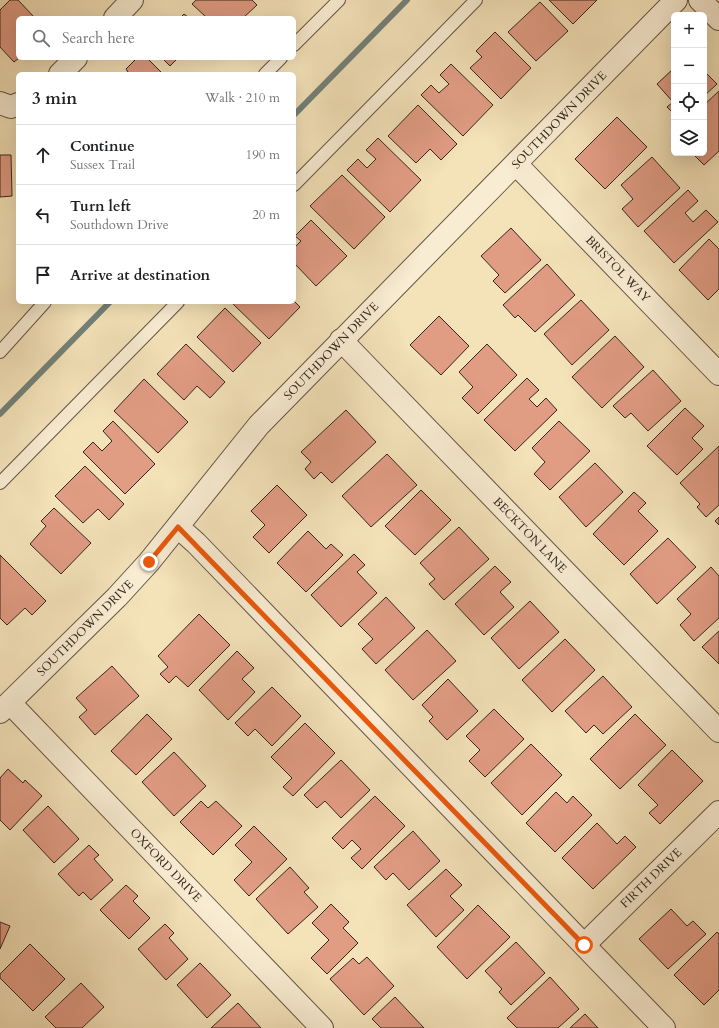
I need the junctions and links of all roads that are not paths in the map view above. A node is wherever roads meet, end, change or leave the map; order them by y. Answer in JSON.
{"nodes":[{"id":1,"x":132,"y":0,"type":"edge"},
{"id":2,"x":339,"y":0,"type":"edge"},
{"id":3,"x":476,"y":0,"type":"edge"},
{"id":4,"x":676,"y":0,"type":"edge"},
{"id":5,"x":700,"y":0,"type":"edge"},
{"id":6,"x":117,"y":16,"type":"edge"},
{"id":7,"x":719,"y":19,"type":"edge"},
{"id":8,"x":296,"y":43,"type":"edge"},
{"id":9,"x":74,"y":60,"type":"edge"},
{"id":10,"x":279,"y":60,"type":"edge"},
{"id":11,"x":62,"y":72,"type":"edge"},
{"id":12,"x":267,"y":72,"type":"edge"},
{"id":13,"x":516,"y":164,"type":"junction"},
{"id":14,"x":296,"y":183,"type":"edge"},
{"id":15,"x":43,"y":304,"type":"edge"},
{"id":16,"x":176,"y":304,"type":"edge"},
{"id":17,"x":341,"y":340,"type":"junction"},
{"id":18,"x":0,"y":352,"type":"edge"},
{"id":19,"x":719,"y":374,"type":"edge"},
{"id":20,"x":0,"y":483,"type":"edge"},
{"id":21,"x":178,"y":527,"type":"junction"},
{"id":22,"x":5,"y":707,"type":"edge"},
{"id":23,"x":719,"y":730,"type":"edge"},
{"id":24,"x":719,"y":812,"type":"edge"},
{"id":25,"x":584,"y":945,"type":"junction"},
{"id":26,"x":322,"y":1028,"type":"edge"},
{"id":27,"x":664,"y":1028,"type":"edge"}],
"edges":[{"from":1,"to":6,"type":"street"},
{"from":2,"to":8,"type":"lane"},
{"from":3,"to":14,"type":"lane"},
{"from":4,"to":13,"type":"street","name":"SOUTHDOWN DRIVE"},
{"from":5,"to":7,"type":"street"},
{"from":9,"to":11,"type":"street"},
{"from":10,"to":12,"type":"lane"},
{"from":13,"to":17,"type":"street","name":"SOUTHDOWN DRIVE"},
{"from":13,"to":19,"type":"street","name":"BRISTOL WAY"},
{"from":15,"to":18,"type":"lane"},
{"from":16,"to":20,"type":"lane"},
{"from":17,"to":21,"type":"street","name":"SOUTHDOWN DRIVE"},
{"from":17,"to":23,"type":"street","name":"BECKTON LANE"},
{"from":21,"to":22,"type":"street","name":"SOUTHDOWN DRIVE"},
{"from":21,"to":25,"type":"street"},
{"from":22,"to":26,"type":"street","name":"OXFORD DRIVE"},
{"from":24,"to":25,"type":"street","name":"FIRTH DRIVE"},
{"from":25,"to":27,"type":"street"}]}
